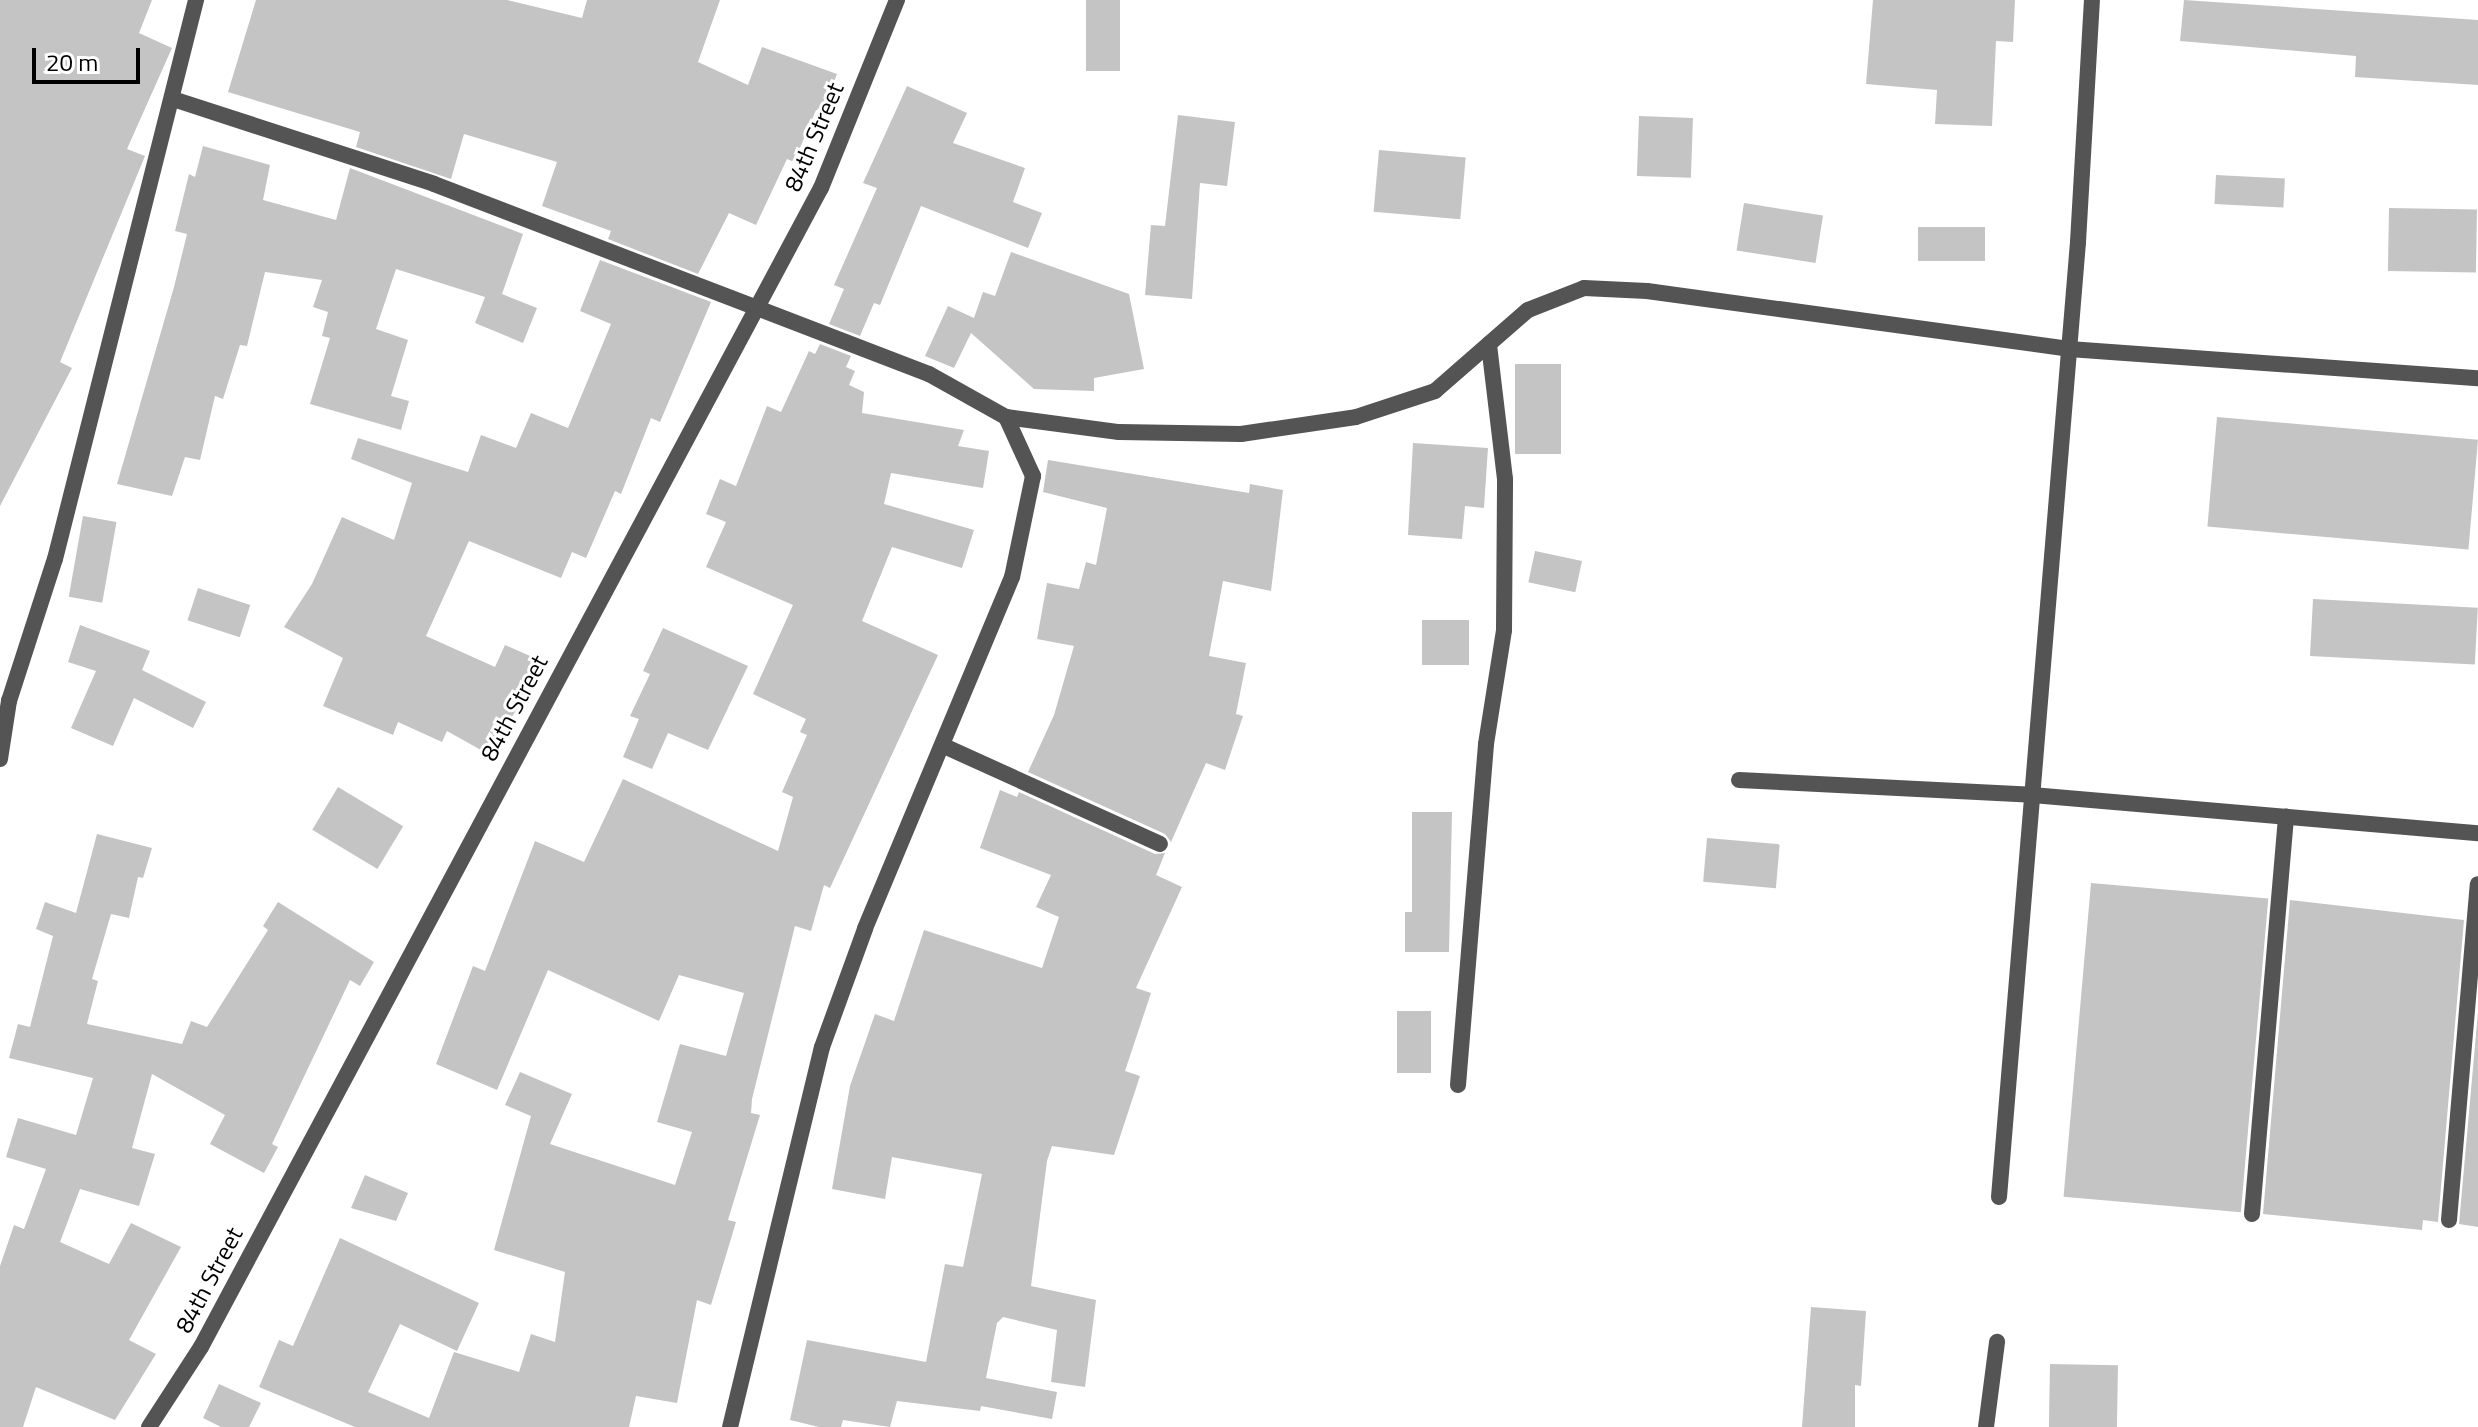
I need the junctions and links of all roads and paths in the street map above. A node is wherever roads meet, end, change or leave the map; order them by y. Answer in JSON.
{"nodes":[{"id":1,"x":196,"y":0,"type":"edge"},
{"id":2,"x":897,"y":0,"type":"edge"},
{"id":3,"x":2092,"y":0,"type":"edge"},
{"id":4,"x":173,"y":99,"type":"junction"},
{"id":5,"x":755,"y":305,"type":"junction"},
{"id":6,"x":1489,"y":344,"type":"junction"},
{"id":7,"x":2069,"y":349,"type":"junction"},
{"id":8,"x":2478,"y":378,"type":"edge"},
{"id":9,"x":1006,"y":417,"type":"junction"},
{"id":10,"x":5,"y":699,"type":"edge"},
{"id":11,"x":944,"y":746,"type":"junction"},
{"id":12,"x":0,"y":759,"type":"edge"},
{"id":13,"x":1739,"y":780,"type":"dead end"},
{"id":14,"x":2032,"y":795,"type":"junction"},
{"id":15,"x":2286,"y":816,"type":"junction"},
{"id":16,"x":2478,"y":833,"type":"edge"},
{"id":17,"x":1160,"y":844,"type":"dead end"},
{"id":18,"x":2478,"y":884,"type":"edge"},
{"id":19,"x":1458,"y":1085,"type":"dead end"},
{"id":20,"x":1999,"y":1197,"type":"dead end"},
{"id":21,"x":2252,"y":1214,"type":"dead end"},
{"id":22,"x":2449,"y":1220,"type":"dead end"},
{"id":23,"x":1997,"y":1342,"type":"dead end"},
{"id":24,"x":149,"y":1427,"type":"edge"},
{"id":25,"x":730,"y":1427,"type":"edge"},
{"id":26,"x":1986,"y":1427,"type":"edge"}],
"edges":[{"from":1,"to":4,"type":"street"},
{"from":2,"to":5,"type":"street","name":"84th Street"},
{"from":3,"to":7,"type":"street"},
{"from":4,"to":5,"type":"street"},
{"from":4,"to":10,"type":"street"},
{"from":5,"to":9,"type":"street"},
{"from":5,"to":24,"type":"street","name":"84th Street"},
{"from":6,"to":7,"type":"street"},
{"from":6,"to":9,"type":"street"},
{"from":6,"to":19,"type":"street"},
{"from":7,"to":8,"type":"street"},
{"from":7,"to":14,"type":"street"},
{"from":9,"to":11,"type":"street"},
{"from":10,"to":12,"type":"street"},
{"from":11,"to":17,"type":"street"},
{"from":11,"to":25,"type":"street"},
{"from":13,"to":14,"type":"street"},
{"from":14,"to":15,"type":"street"},
{"from":14,"to":20,"type":"street"},
{"from":15,"to":16,"type":"street"},
{"from":15,"to":21,"type":"street"},
{"from":18,"to":22,"type":"street"},
{"from":23,"to":26,"type":"street"}]}
